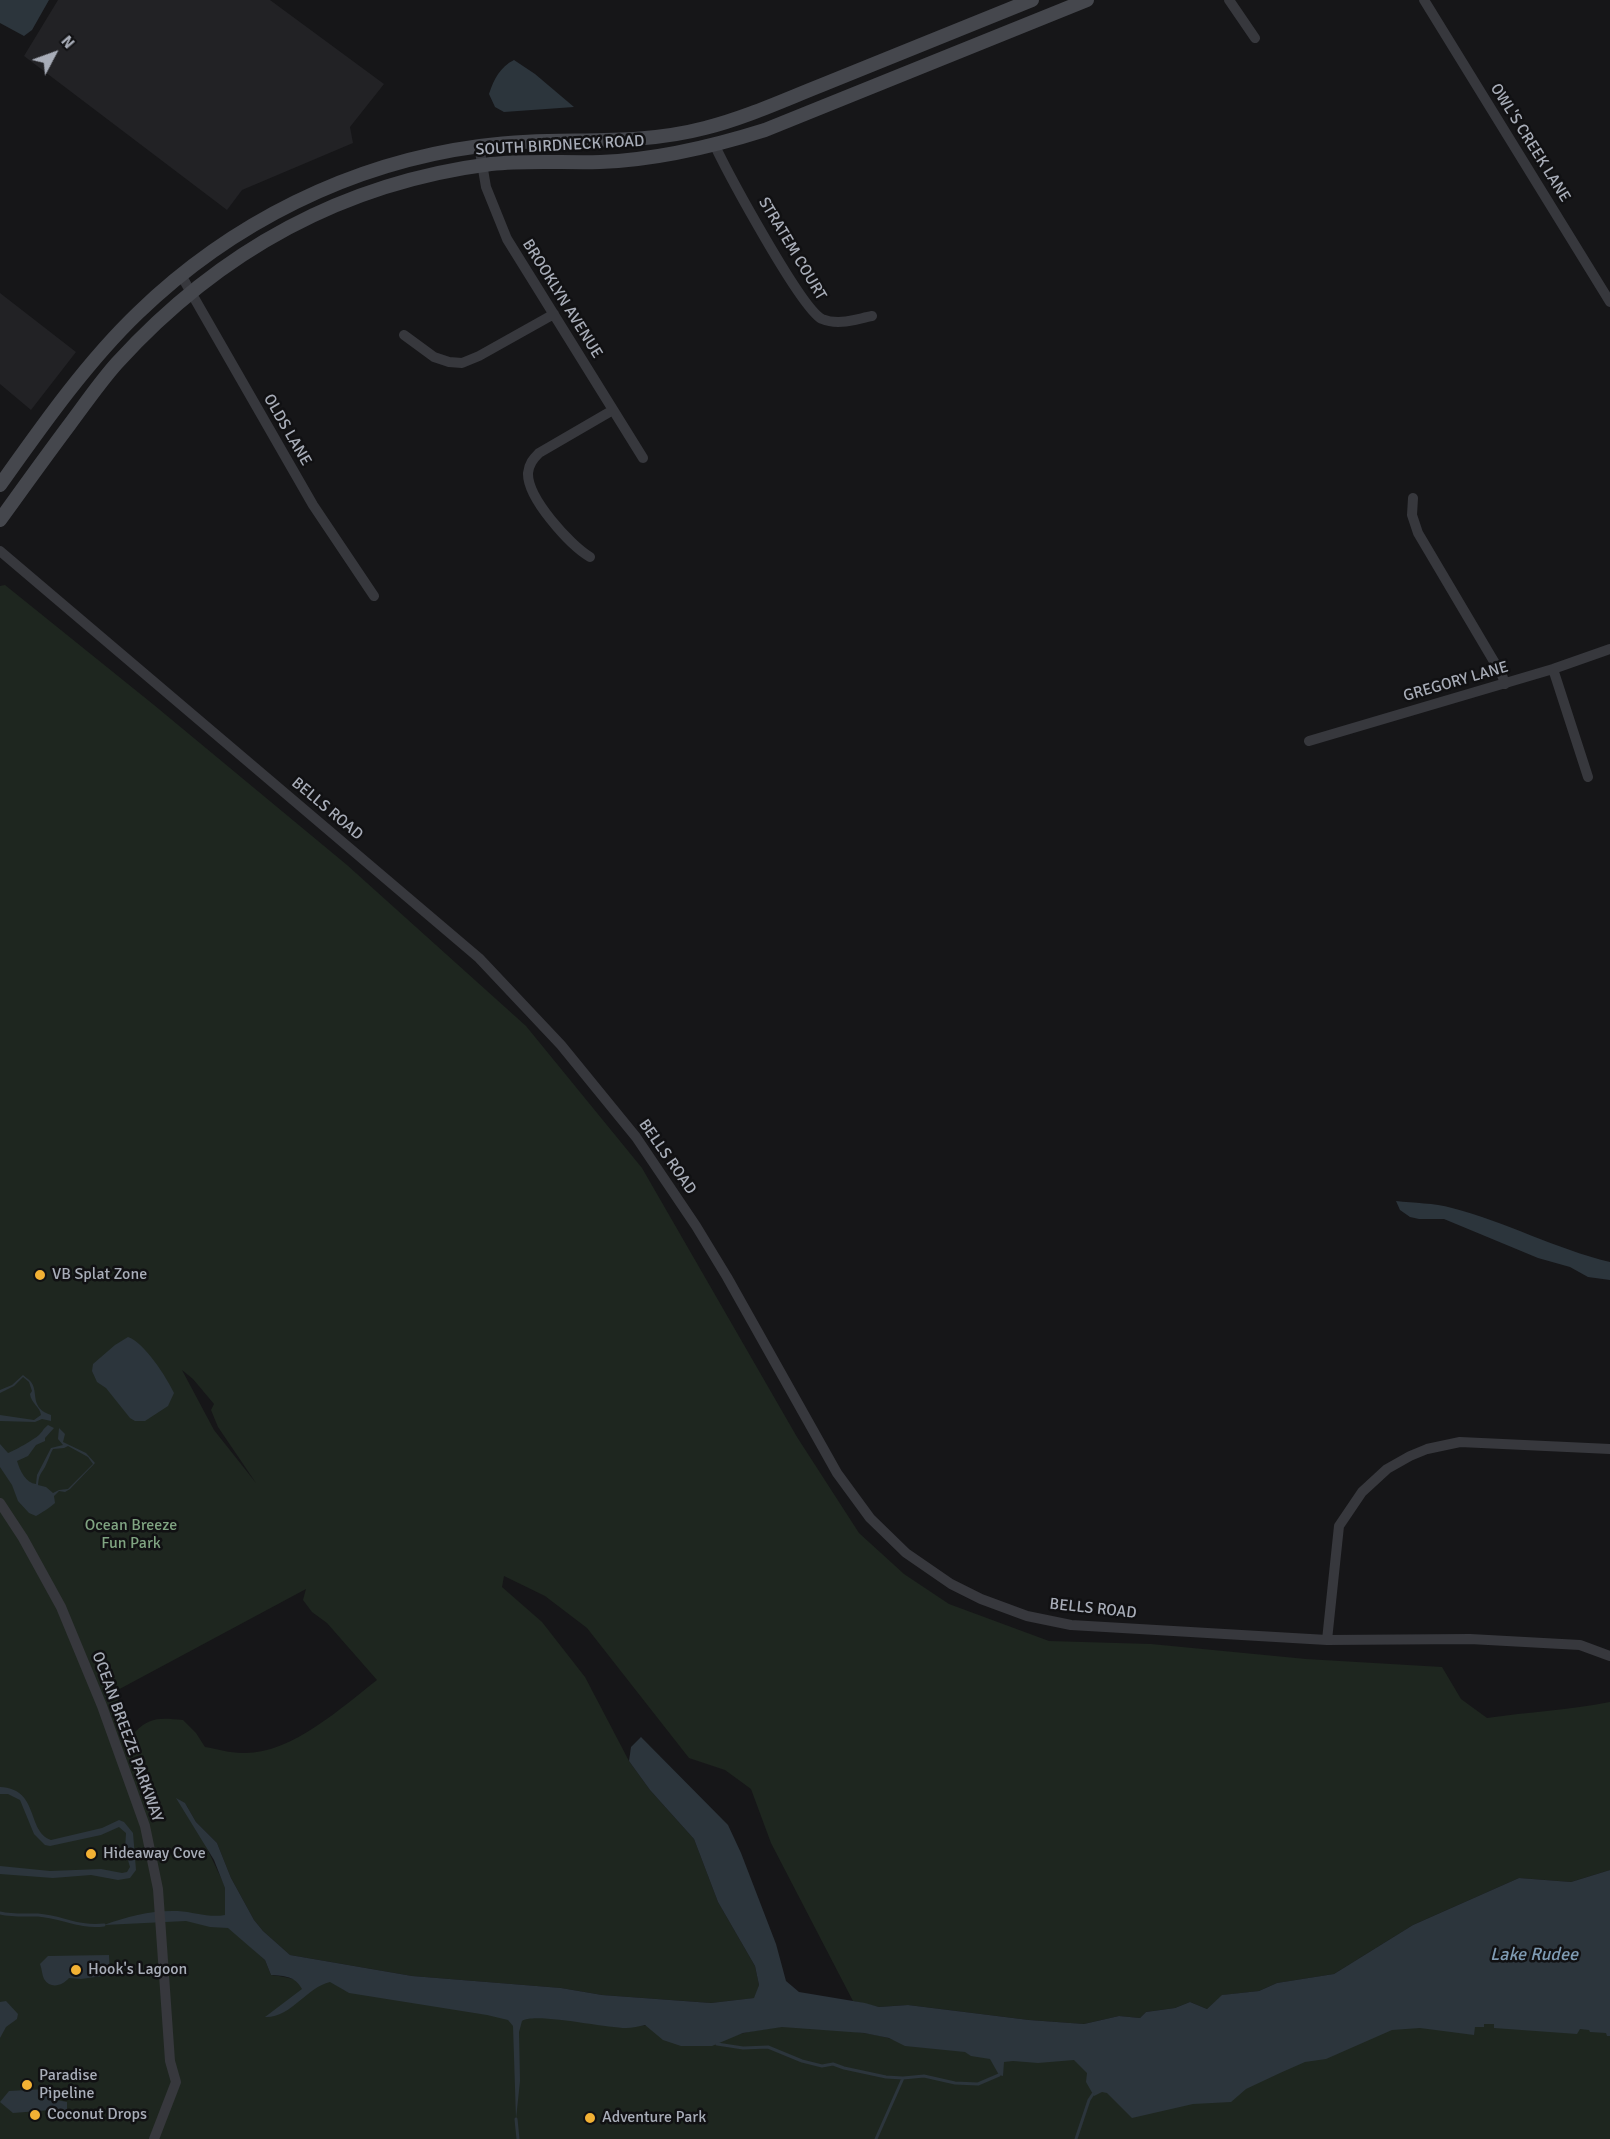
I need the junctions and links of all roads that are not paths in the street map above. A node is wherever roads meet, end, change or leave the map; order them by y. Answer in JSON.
{"nodes":[{"id":1,"x":1032,"y":0,"type":"edge"},
{"id":2,"x":1087,"y":0,"type":"edge"},
{"id":3,"x":1229,"y":0,"type":"edge"},
{"id":4,"x":1424,"y":0,"type":"edge"},
{"id":5,"x":1255,"y":39,"type":"dead end"},
{"id":6,"x":478,"y":146,"type":"junction"},
{"id":7,"x":715,"y":146,"type":"junction"},
{"id":8,"x":483,"y":165,"type":"junction"},
{"id":9,"x":181,"y":275,"type":"junction"},
{"id":10,"x":191,"y":292,"type":"junction"},
{"id":11,"x":1610,"y":302,"type":"edge"},
{"id":12,"x":554,"y":314,"type":"junction"},
{"id":13,"x":872,"y":316,"type":"dead end"},
{"id":14,"x":404,"y":335,"type":"dead end"},
{"id":15,"x":613,"y":410,"type":"junction"},
{"id":16,"x":643,"y":458,"type":"dead end"},
{"id":17,"x":0,"y":485,"type":"edge"},
{"id":18,"x":1413,"y":498,"type":"dead end"},
{"id":19,"x":0,"y":520,"type":"edge"},
{"id":20,"x":0,"y":551,"type":"edge"},
{"id":21,"x":590,"y":557,"type":"dead end"},
{"id":22,"x":374,"y":596,"type":"dead end"},
{"id":23,"x":1610,"y":649,"type":"edge"},
{"id":24,"x":1553,"y":669,"type":"junction"},
{"id":25,"x":1505,"y":684,"type":"junction"},
{"id":26,"x":1309,"y":741,"type":"dead end"},
{"id":27,"x":1588,"y":777,"type":"dead end"},
{"id":28,"x":1610,"y":1449,"type":"edge"},
{"id":29,"x":0,"y":1503,"type":"edge"},
{"id":30,"x":1327,"y":1640,"type":"junction"},
{"id":31,"x":1610,"y":1656,"type":"edge"},
{"id":32,"x":154,"y":2139,"type":"edge"}],
"edges":[{"from":1,"to":6,"type":"main road","name":"SOUTH BIRDNECK ROAD"},
{"from":2,"to":7,"type":"main road","name":"SOUTH BIRDNECK ROAD"},
{"from":3,"to":5,"type":"street"},
{"from":4,"to":11,"type":"street","name":"OWL'S CREEK LANE"},
{"from":6,"to":8,"type":"street","name":"BROOKLYN AVENUE"},
{"from":6,"to":9,"type":"main road","name":"SOUTH BIRDNECK ROAD"},
{"from":7,"to":8,"type":"main road","name":"SOUTH BIRDNECK ROAD"},
{"from":7,"to":13,"type":"street","name":"STRATEM COURT"},
{"from":8,"to":10,"type":"main road","name":"SOUTH BIRDNECK ROAD"},
{"from":8,"to":12,"type":"street","name":"BROOKLYN AVENUE"},
{"from":9,"to":10,"type":"street","name":"OLDS LANE"},
{"from":9,"to":17,"type":"main road","name":"SOUTH BIRDNECK ROAD"},
{"from":10,"to":19,"type":"main road","name":"SOUTH BIRDNECK ROAD"},
{"from":10,"to":22,"type":"street","name":"OLDS LANE"},
{"from":12,"to":14,"type":"street"},
{"from":12,"to":15,"type":"street","name":"BROOKLYN AVENUE"},
{"from":15,"to":16,"type":"street","name":"BROOKLYN AVENUE"},
{"from":15,"to":21,"type":"street"},
{"from":18,"to":25,"type":"street"},
{"from":20,"to":30,"type":"street","name":"BELLS ROAD"},
{"from":23,"to":24,"type":"street","name":"GREGORY LANE"},
{"from":24,"to":25,"type":"street","name":"GREGORY LANE"},
{"from":24,"to":27,"type":"street"},
{"from":25,"to":26,"type":"street","name":"GREGORY LANE"},
{"from":28,"to":30,"type":"street"},
{"from":29,"to":32,"type":"street","name":"OCEAN BREEZE PARKWAY"},
{"from":30,"to":31,"type":"street","name":"BELLS ROAD"}]}
